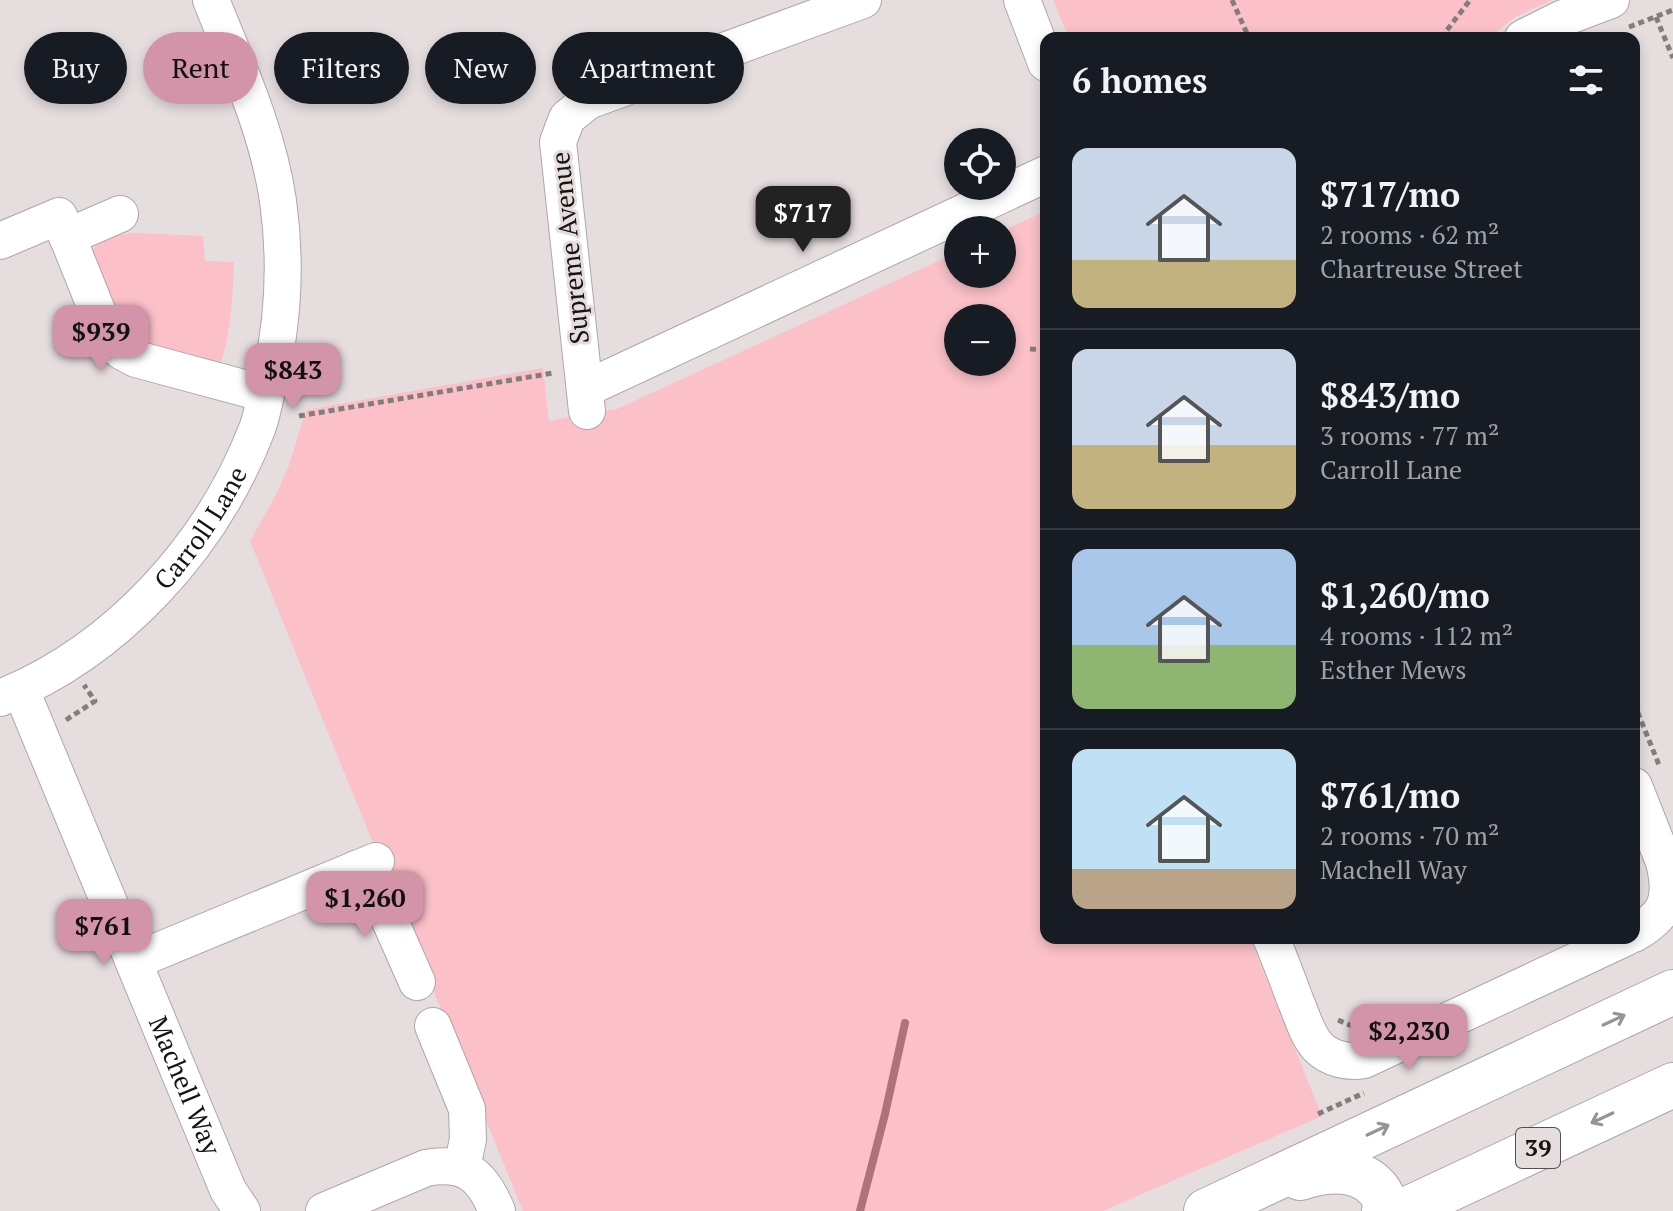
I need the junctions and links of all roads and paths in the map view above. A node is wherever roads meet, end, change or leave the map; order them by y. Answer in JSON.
{"nodes":[{"id":1,"x":211,"y":0,"type":"edge"},
{"id":2,"x":863,"y":0,"type":"edge"},
{"id":3,"x":1022,"y":0,"type":"edge"},
{"id":4,"x":1232,"y":0,"type":"edge"},
{"id":5,"x":1470,"y":0,"type":"edge"},
{"id":6,"x":1673,"y":10,"type":"edge"},
{"id":7,"x":1613,"y":16,"type":"edge"},
{"id":8,"x":1656,"y":17,"type":"junction"},
{"id":9,"x":1246,"y":32,"type":"edge"},
{"id":10,"x":1446,"y":32,"type":"edge"},
{"id":11,"x":1535,"y":32,"type":"edge"},
{"id":12,"x":1040,"y":47,"type":"edge"},
{"id":13,"x":1673,"y":58,"type":"edge"},
{"id":14,"x":1040,"y":177,"type":"edge"},
{"id":15,"x":120,"y":214,"type":"dead end"},
{"id":16,"x":67,"y":237,"type":"junction"},
{"id":17,"x":0,"y":241,"type":"edge"},
{"id":18,"x":580,"y":346,"type":"junction"},
{"id":19,"x":1030,"y":349,"type":"dead end"},
{"id":20,"x":1040,"y":350,"type":"edge"},
{"id":21,"x":266,"y":394,"type":"junction"},
{"id":22,"x":299,"y":416,"type":"dead end"},
{"id":23,"x":11,"y":694,"type":"edge"},
{"id":24,"x":1640,"y":736,"type":"edge"},
{"id":25,"x":1648,"y":779,"type":"edge"},
{"id":26,"x":1640,"y":930,"type":"edge"},
{"id":27,"x":1273,"y":944,"type":"edge"},
{"id":28,"x":1612,"y":944,"type":"edge"},
{"id":29,"x":134,"y":961,"type":"junction"},
{"id":30,"x":417,"y":982,"type":"dead end"},
{"id":31,"x":1673,"y":992,"type":"edge"},
{"id":32,"x":1336,"y":1019,"type":"dead end"},
{"id":33,"x":433,"y":1026,"type":"dead end"},
{"id":34,"x":1362,"y":1030,"type":"dead end"},
{"id":35,"x":1673,"y":1085,"type":"edge"},
{"id":36,"x":462,"y":1168,"type":"junction"},
{"id":37,"x":242,"y":1211,"type":"edge"},
{"id":38,"x":324,"y":1211,"type":"edge"},
{"id":39,"x":497,"y":1211,"type":"edge"},
{"id":40,"x":1206,"y":1211,"type":"edge"},
{"id":41,"x":1384,"y":1211,"type":"edge"},
{"id":42,"x":1403,"y":1211,"type":"edge"}],
"edges":[{"from":1,"to":21,"type":"street","name":"Carroll Lane"},
{"from":2,"to":18,"type":"street","name":"Supreme Avenue"},
{"from":3,"to":12,"type":"street"},
{"from":4,"to":9,"type":"path"},
{"from":5,"to":10,"type":"path"},
{"from":6,"to":8,"type":"path"},
{"from":7,"to":8,"type":"path"},
{"from":7,"to":11,"type":"street"},
{"from":8,"to":13,"type":"path"},
{"from":14,"to":18,"type":"street","name":"Supreme Avenue"},
{"from":15,"to":16,"type":"street"},
{"from":16,"to":17,"type":"street"},
{"from":16,"to":21,"type":"street"},
{"from":18,"to":22,"type":"path"},
{"from":19,"to":20,"type":"path"},
{"from":21,"to":23,"type":"street","name":"Carroll Lane"},
{"from":23,"to":29,"type":"street","name":"Machell Way"},
{"from":24,"to":25,"type":"path"},
{"from":25,"to":26,"type":"street"},
{"from":27,"to":28,"type":"street"},
{"from":29,"to":30,"type":"street"},
{"from":29,"to":37,"type":"street","name":"Machell Way"},
{"from":40,"to":31,"type":"main road","one_way":true},
{"from":32,"to":34,"type":"path"},
{"from":33,"to":36,"type":"street"},
{"from":35,"to":42,"type":"main road","number":"39","one_way":true},
{"from":36,"to":38,"type":"street"},
{"from":36,"to":39,"type":"street"},
{"from":40,"to":41,"type":"main road"}]}
